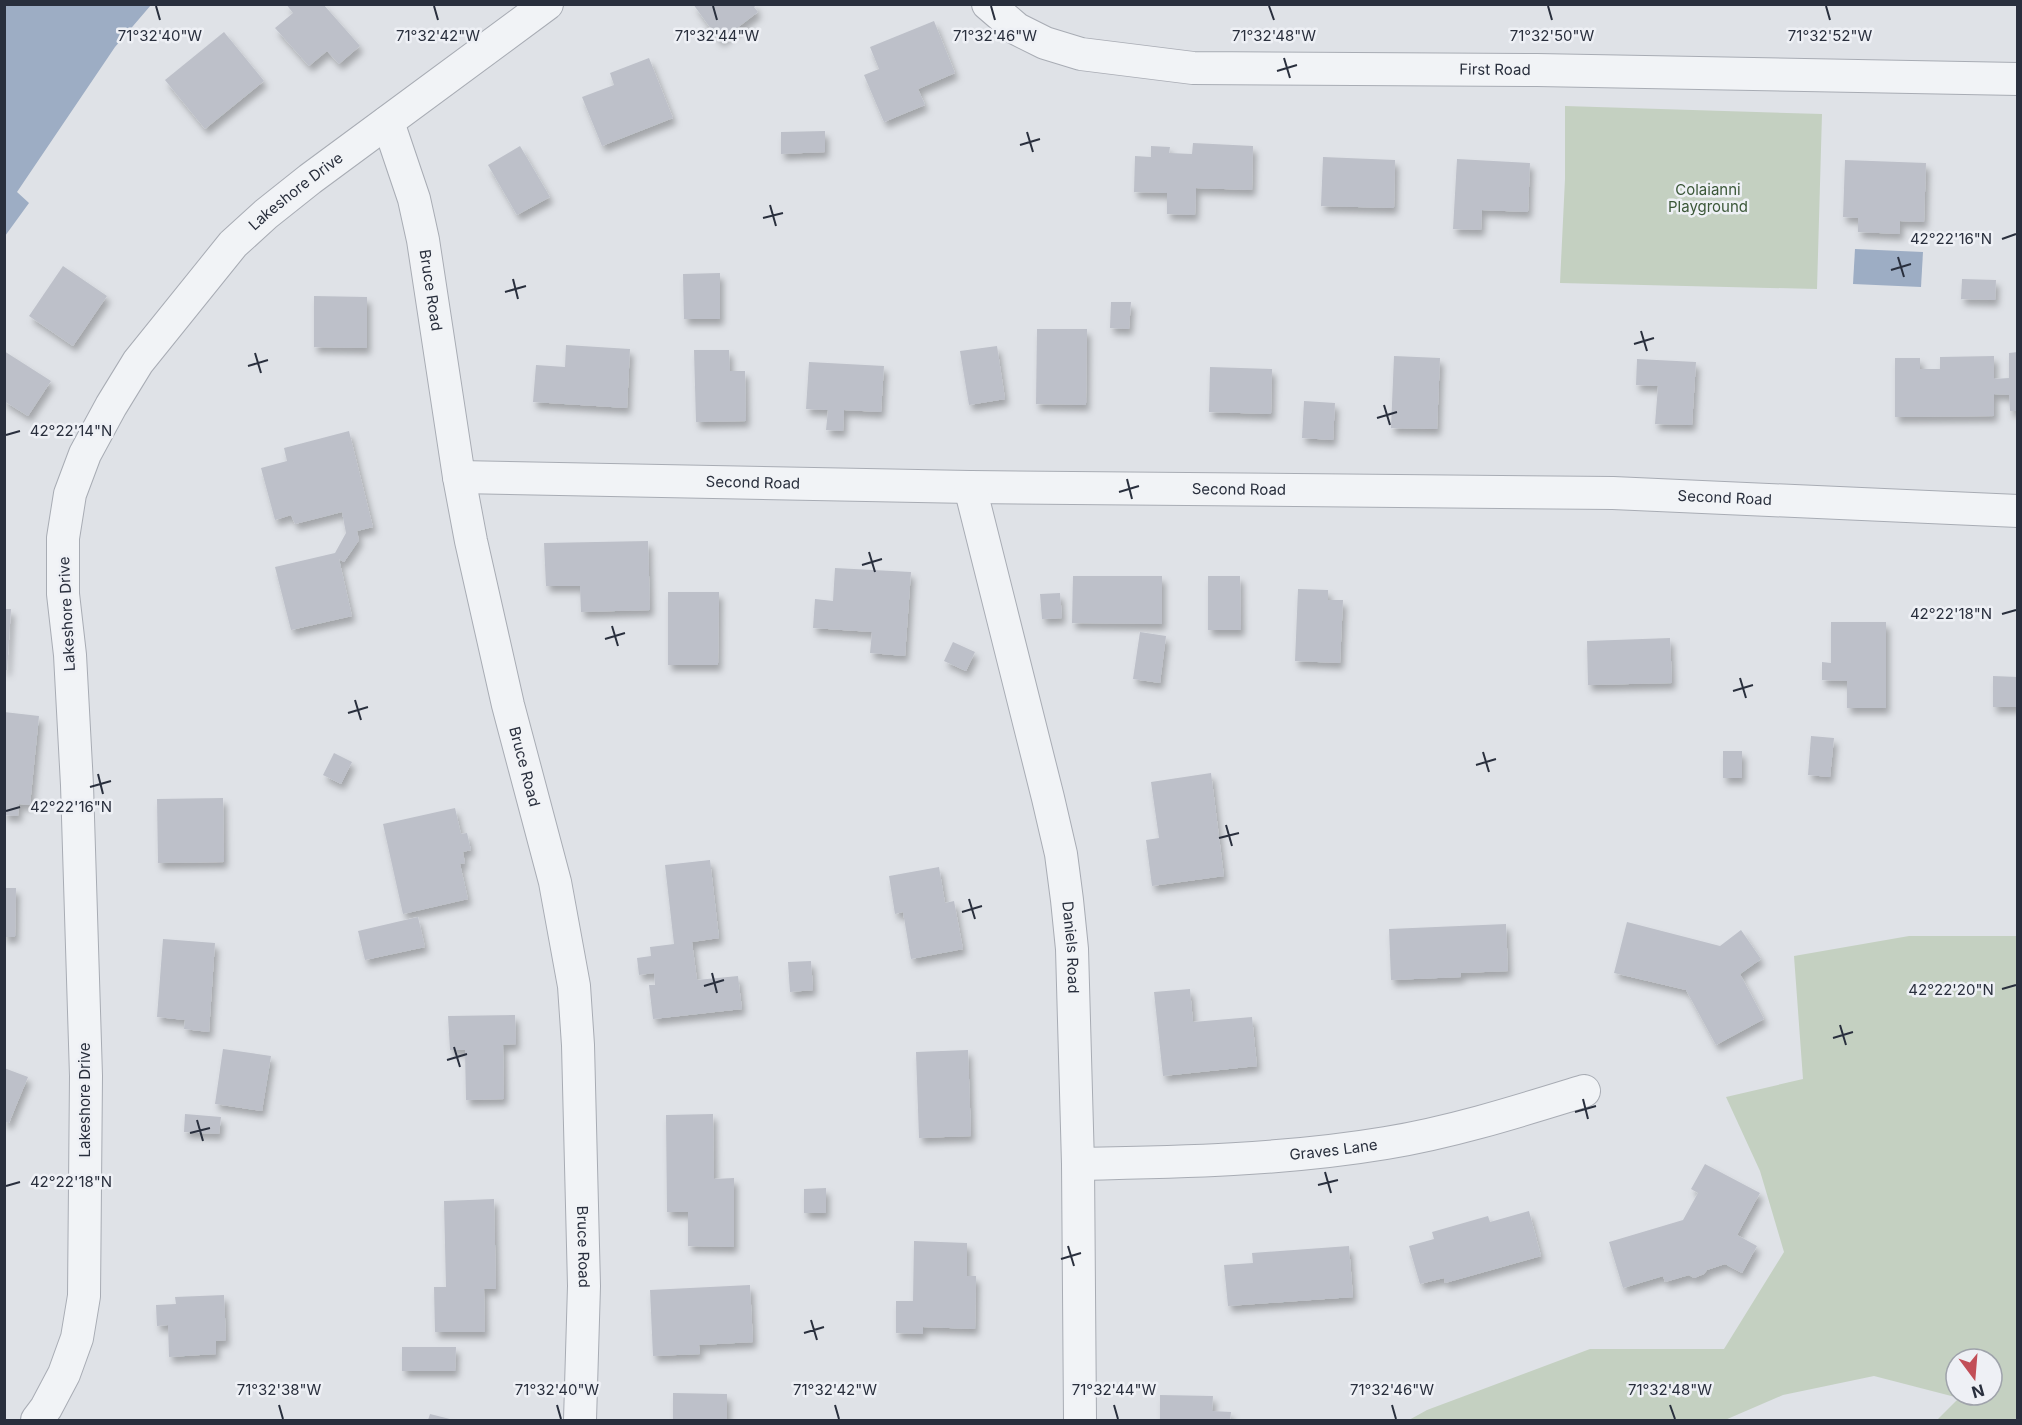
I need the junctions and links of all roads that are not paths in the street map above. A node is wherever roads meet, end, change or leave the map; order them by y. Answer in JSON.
{"nodes":[{"id":1,"x":548,"y":4,"type":"edge"},
{"id":2,"x":988,"y":4,"type":"edge"},
{"id":3,"x":2018,"y":79,"type":"edge"},
{"id":4,"x":388,"y":122,"type":"junction"},
{"id":5,"x":459,"y":477,"type":"junction"},
{"id":6,"x":970,"y":487,"type":"junction"},
{"id":7,"x":2018,"y":511,"type":"edge"},
{"id":8,"x":1584,"y":1091,"type":"dead end"},
{"id":9,"x":1078,"y":1164,"type":"junction"},
{"id":10,"x":37,"y":1420,"type":"edge"},
{"id":11,"x":580,"y":1420,"type":"edge"},
{"id":12,"x":1080,"y":1420,"type":"edge"}],
"edges":[{"from":1,"to":4,"type":"street","name":"Lakeshore Drive"},
{"from":2,"to":3,"type":"street","name":"First Road"},
{"from":4,"to":5,"type":"street","name":"Bruce Road"},
{"from":4,"to":10,"type":"street","name":"Lakeshore Drive"},
{"from":5,"to":6,"type":"street","name":"Second Road"},
{"from":5,"to":11,"type":"street","name":"Bruce Road"},
{"from":6,"to":7,"type":"street","name":"Second Road"},
{"from":6,"to":9,"type":"street","name":"Daniels Road"},
{"from":8,"to":9,"type":"street","name":"Graves Lane"},
{"from":9,"to":12,"type":"street","name":"Daniels Road"}]}
